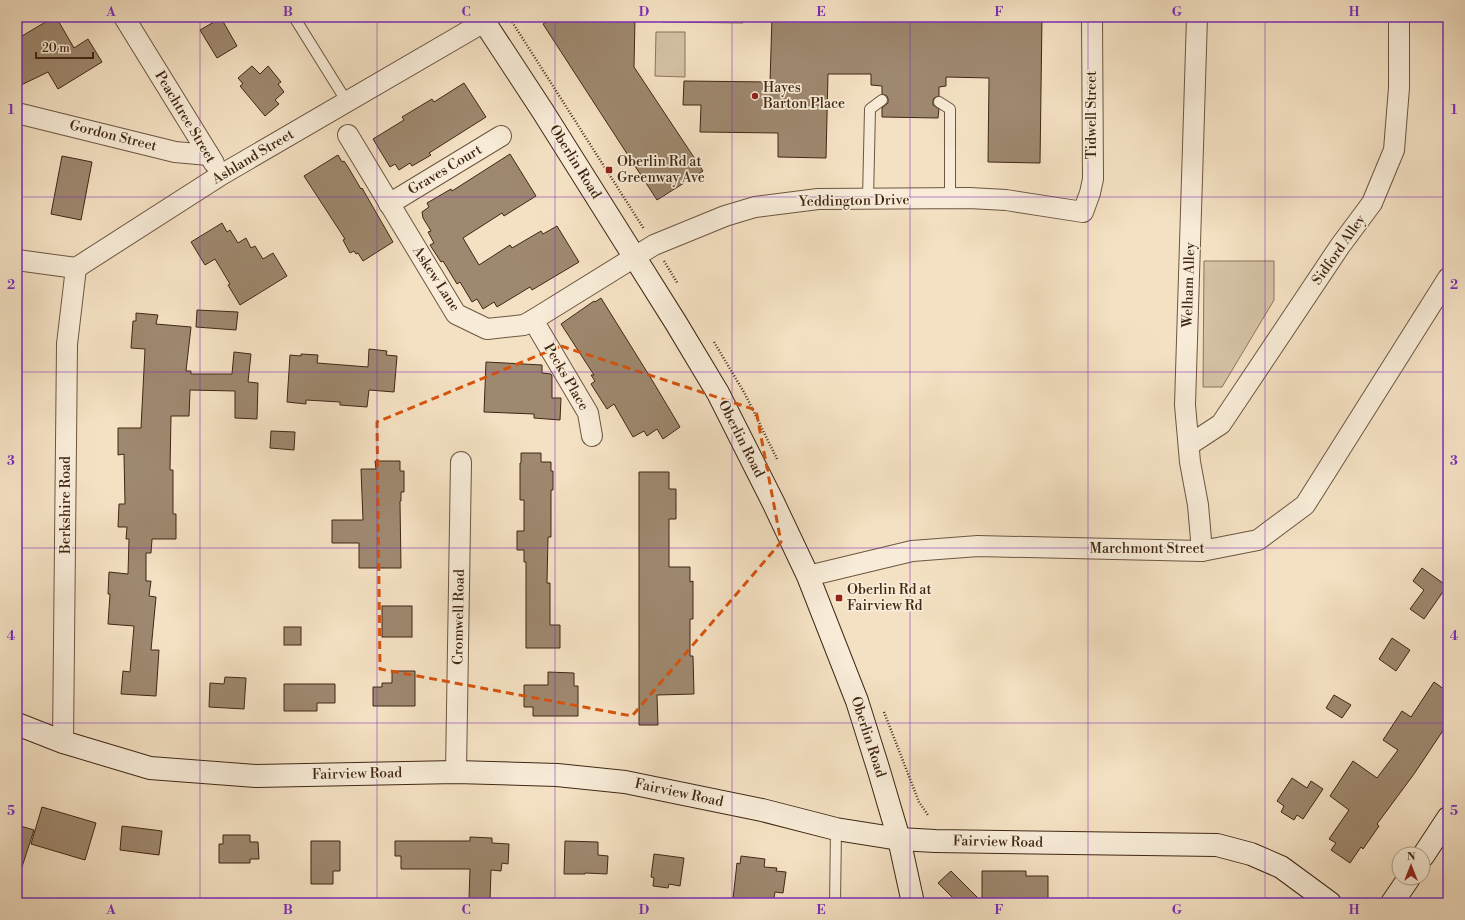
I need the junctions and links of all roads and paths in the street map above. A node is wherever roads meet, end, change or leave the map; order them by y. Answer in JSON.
{"nodes":[{"id":1,"x":124,"y":17,"type":"edge"},
{"id":2,"x":294,"y":17,"type":"edge"},
{"id":3,"x":509,"y":17,"type":"edge"},
{"id":4,"x":1092,"y":17,"type":"edge"},
{"id":5,"x":1196,"y":17,"type":"edge"},
{"id":6,"x":1399,"y":17,"type":"edge"},
{"id":7,"x":483,"y":19,"type":"edge"},
{"id":8,"x":882,"y":100,"type":"dead end"},
{"id":9,"x":348,"y":102,"type":"junction"},
{"id":10,"x":939,"y":102,"type":"dead end"},
{"id":11,"x":17,"y":113,"type":"edge"},
{"id":12,"x":348,"y":135,"type":"dead end"},
{"id":13,"x":501,"y":136,"type":"dead end"},
{"id":14,"x":209,"y":155,"type":"junction"},
{"id":15,"x":221,"y":176,"type":"junction"},
{"id":16,"x":868,"y":199,"type":"junction"},
{"id":17,"x":950,"y":199,"type":"junction"},
{"id":18,"x":389,"y":204,"type":"junction"},
{"id":19,"x":1084,"y":212,"type":"joint"},
{"id":20,"x":643,"y":227,"type":"dead end"},
{"id":21,"x":635,"y":256,"type":"junction"},
{"id":22,"x":17,"y":260,"type":"edge"},
{"id":23,"x":76,"y":268,"type":"junction"},
{"id":24,"x":1448,"y":278,"type":"edge"},
{"id":25,"x":533,"y":320,"type":"junction"},
{"id":26,"x":592,"y":436,"type":"dead end"},
{"id":27,"x":1189,"y":445,"type":"junction"},
{"id":28,"x":461,"y":462,"type":"dead end"},
{"id":29,"x":1202,"y":551,"type":"junction"},
{"id":30,"x":808,"y":576,"type":"junction"},
{"id":31,"x":17,"y":724,"type":"edge"},
{"id":32,"x":63,"y":742,"type":"junction"},
{"id":33,"x":902,"y":757,"type":"dead end"},
{"id":34,"x":456,"y":772,"type":"junction"},
{"id":35,"x":928,"y":815,"type":"dead end"},
{"id":36,"x":1448,"y":818,"type":"edge"},
{"id":37,"x":836,"y":829,"type":"junction"},
{"id":38,"x":899,"y":839,"type":"junction"},
{"id":39,"x":1430,"y":846,"type":"edge"},
{"id":40,"x":1404,"y":886,"type":"edge"},
{"id":41,"x":835,"y":903,"type":"edge"},
{"id":42,"x":913,"y":903,"type":"edge"},
{"id":43,"x":1330,"y":903,"type":"edge"},
{"id":44,"x":1392,"y":903,"type":"edge"}],
"edges":[{"from":1,"to":14,"type":"street","name":"Peachtree Street"},
{"from":2,"to":9,"type":"lane"},
{"from":3,"to":20,"type":"path"},
{"from":4,"to":19,"type":"street","name":"Tidwell Street"},
{"from":5,"to":27,"type":"street","name":"Welham Alley"},
{"from":6,"to":27,"type":"street","name":"Sidford Alley"},
{"from":7,"to":9,"type":"street","name":"Ashland Street"},
{"from":7,"to":21,"type":"street","name":"Oberlin Road"},
{"from":8,"to":16,"type":"lane"},
{"from":9,"to":15,"type":"street","name":"Ashland Street"},
{"from":10,"to":17,"type":"lane"},
{"from":11,"to":14,"type":"street","name":"Gordon Street"},
{"from":12,"to":18,"type":"street","name":"Askew Lane"},
{"from":13,"to":18,"type":"street","name":"Graves Court"},
{"from":14,"to":15,"type":"street","name":"Peachtree Street"},
{"from":15,"to":23,"type":"street","name":"Ashland Street"},
{"from":16,"to":17,"type":"street","name":"Yeddington Drive"},
{"from":16,"to":21,"type":"street","name":"Yeddington Drive"},
{"from":17,"to":19,"type":"street","name":"Yeddington Drive"},
{"from":18,"to":25,"type":"street","name":"Askew Lane"},
{"from":21,"to":25,"type":"street","name":"Askew Lane"},
{"from":21,"to":30,"type":"street","name":"Oberlin Road"},
{"from":22,"to":23,"type":"street"},
{"from":23,"to":32,"type":"street","name":"Berkshire Road"},
{"from":24,"to":29,"type":"street","name":"Marchmont Street"},
{"from":25,"to":26,"type":"street","name":"Pecks Place"},
{"from":27,"to":29,"type":"street","name":"Welham Alley"},
{"from":28,"to":34,"type":"street","name":"Cromwell Road"},
{"from":29,"to":30,"type":"street","name":"Marchmont Street"},
{"from":30,"to":38,"type":"street","name":"Oberlin Road"},
{"from":31,"to":32,"type":"street","name":"Fairview Road"},
{"from":32,"to":34,"type":"street","name":"Fairview Road"},
{"from":33,"to":35,"type":"path"},
{"from":34,"to":37,"type":"street","name":"Fairview Road"},
{"from":36,"to":39,"type":"street"},
{"from":37,"to":38,"type":"street","name":"Fairview Road"},
{"from":37,"to":41,"type":"lane"},
{"from":38,"to":42,"type":"street","name":"Oberlin Road"},
{"from":38,"to":43,"type":"street","name":"Fairview Road"},
{"from":40,"to":44,"type":"street"}]}
